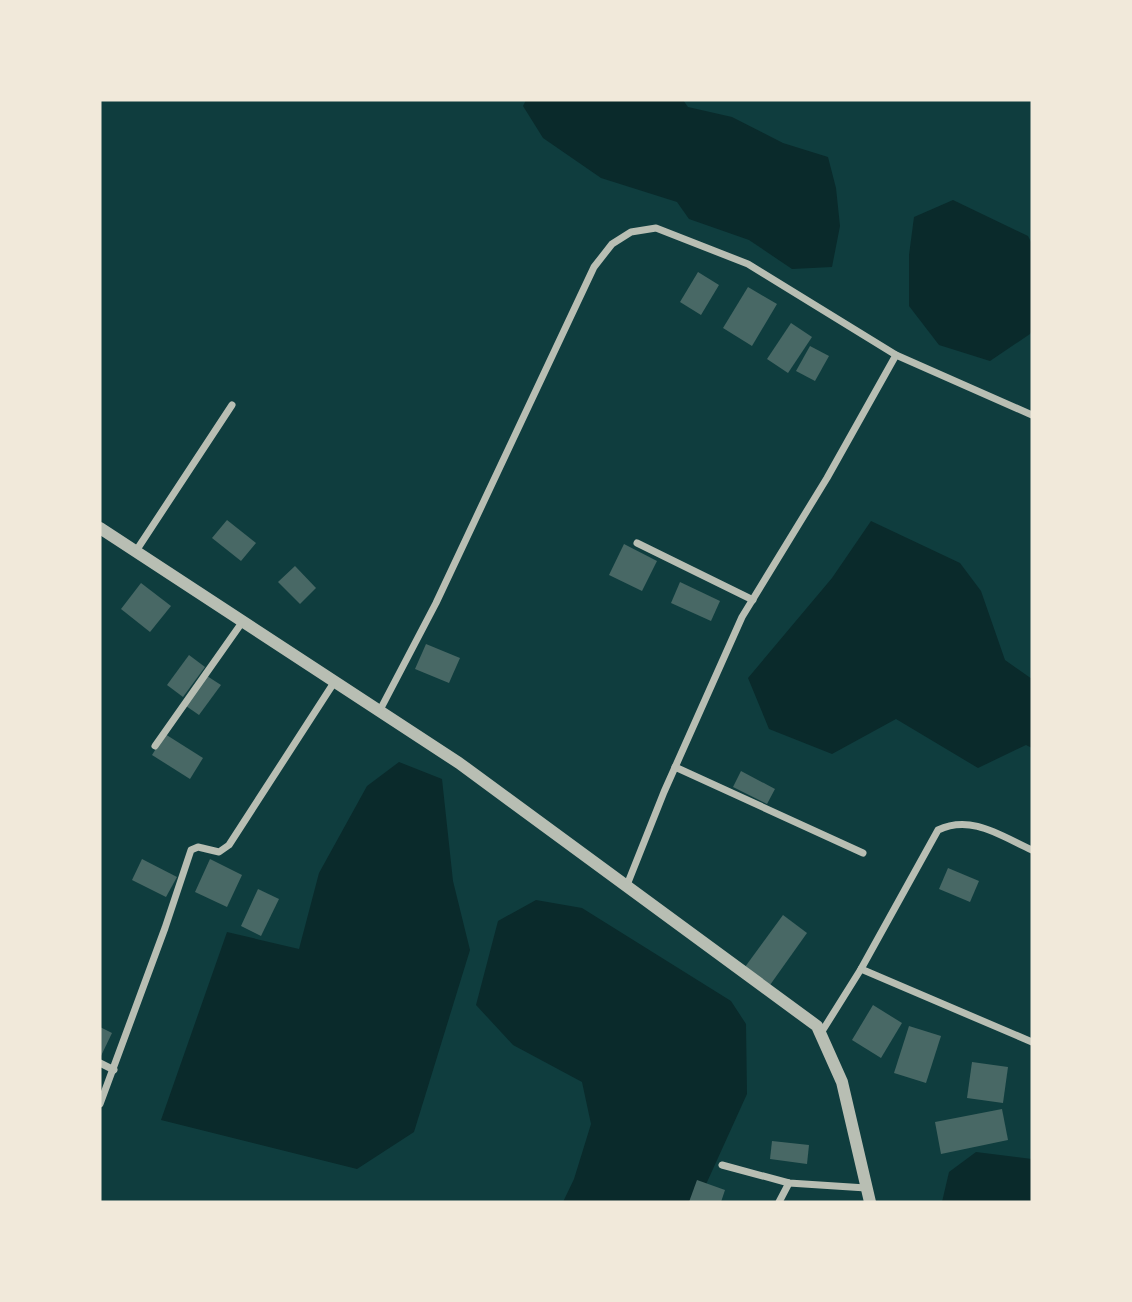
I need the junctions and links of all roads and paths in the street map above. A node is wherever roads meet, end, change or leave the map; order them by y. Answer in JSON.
{"nodes":[{"id":1,"x":897,"y":355,"type":"junction"},
{"id":2,"x":232,"y":405,"type":"dead end"},
{"id":3,"x":1032,"y":415,"type":"edge"},
{"id":4,"x":100,"y":529,"type":"edge"},
{"id":5,"x":637,"y":543,"type":"dead end"},
{"id":6,"x":135,"y":551,"type":"junction"},
{"id":7,"x":753,"y":600,"type":"junction"},
{"id":8,"x":243,"y":621,"type":"junction"},
{"id":9,"x":335,"y":681,"type":"junction"},
{"id":10,"x":380,"y":710,"type":"junction"},
{"id":11,"x":155,"y":746,"type":"dead end"},
{"id":12,"x":676,"y":767,"type":"junction"},
{"id":13,"x":1032,"y":850,"type":"edge"},
{"id":14,"x":863,"y":853,"type":"dead end"},
{"id":15,"x":627,"y":885,"type":"junction"},
{"id":16,"x":861,"y":969,"type":"junction"},
{"id":17,"x":821,"y":1033,"type":"junction"},
{"id":18,"x":1032,"y":1042,"type":"edge"},
{"id":19,"x":100,"y":1063,"type":"edge"},
{"id":20,"x":114,"y":1070,"type":"junction"},
{"id":21,"x":100,"y":1104,"type":"edge"},
{"id":22,"x":722,"y":1165,"type":"dead end"},
{"id":23,"x":789,"y":1184,"type":"junction"},
{"id":24,"x":866,"y":1188,"type":"junction"},
{"id":25,"x":779,"y":1202,"type":"edge"},
{"id":26,"x":870,"y":1202,"type":"edge"}],
"edges":[{"from":1,"to":3,"type":"street"},
{"from":1,"to":7,"type":"street"},
{"from":1,"to":10,"type":"street"},
{"from":2,"to":6,"type":"street"},
{"from":4,"to":6,"type":"street"},
{"from":5,"to":7,"type":"street"},
{"from":6,"to":8,"type":"street"},
{"from":7,"to":12,"type":"street"},
{"from":8,"to":9,"type":"street"},
{"from":8,"to":11,"type":"street"},
{"from":9,"to":10,"type":"street"},
{"from":9,"to":20,"type":"street"},
{"from":10,"to":15,"type":"street"},
{"from":12,"to":14,"type":"street"},
{"from":12,"to":15,"type":"street"},
{"from":13,"to":16,"type":"street"},
{"from":15,"to":17,"type":"street"},
{"from":16,"to":17,"type":"street"},
{"from":16,"to":18,"type":"street"},
{"from":17,"to":24,"type":"street"},
{"from":19,"to":20,"type":"street"},
{"from":20,"to":21,"type":"street"},
{"from":22,"to":23,"type":"street"},
{"from":23,"to":24,"type":"street"},
{"from":23,"to":25,"type":"street"},
{"from":24,"to":26,"type":"street"}]}
